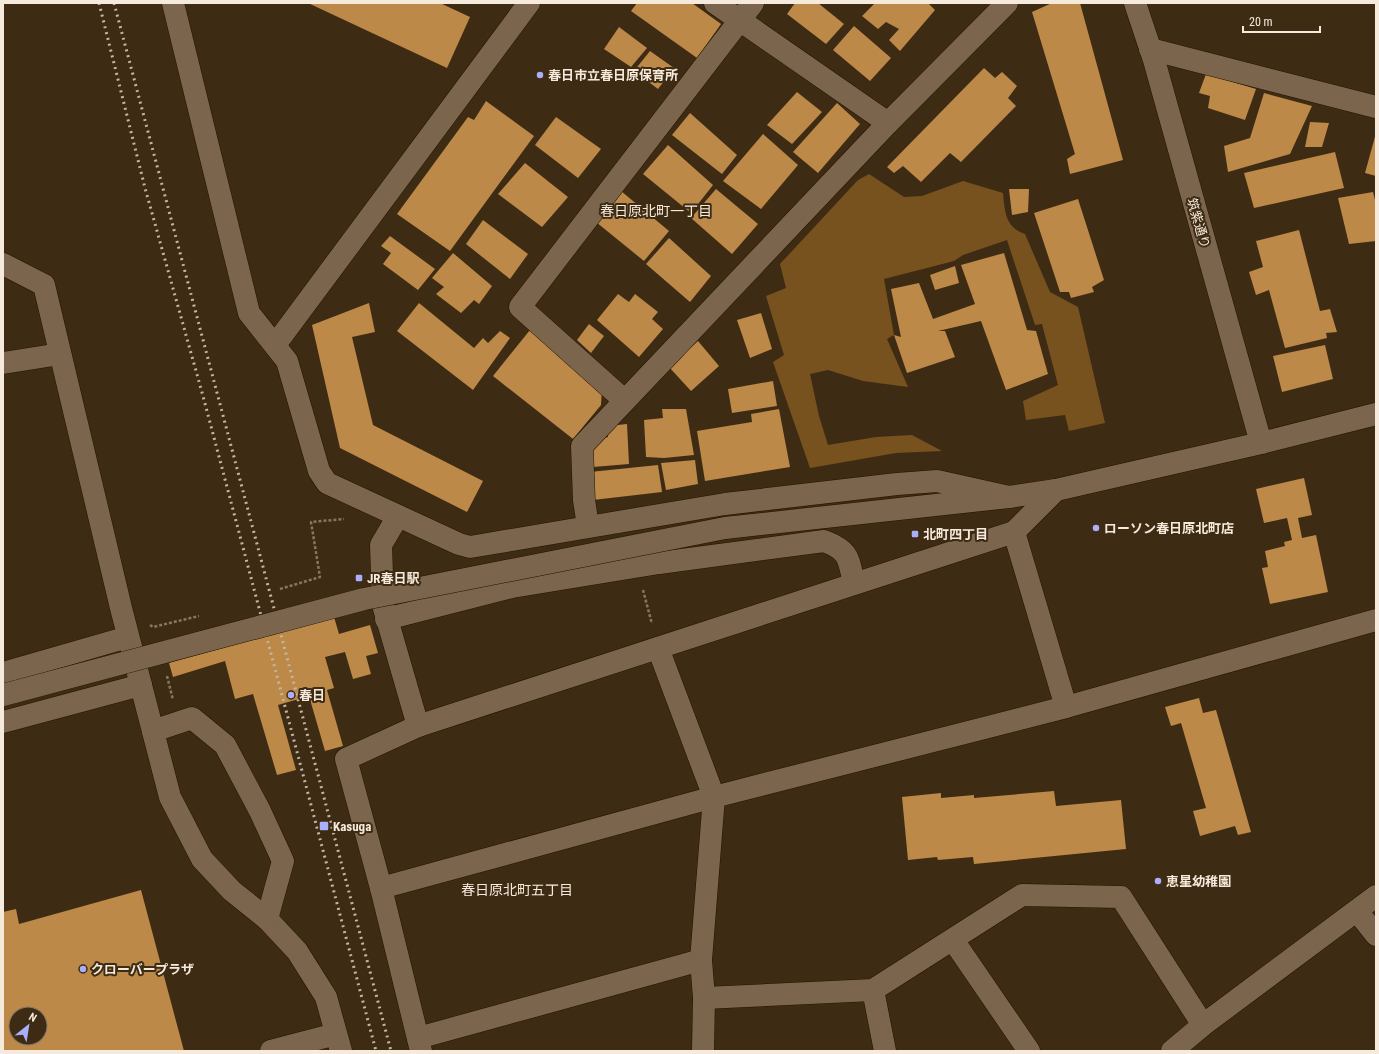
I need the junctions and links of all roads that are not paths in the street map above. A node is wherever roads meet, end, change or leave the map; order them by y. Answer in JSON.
{"nodes":[{"id":1,"x":173,"y":3,"type":"edge"},
{"id":2,"x":528,"y":3,"type":"edge"},
{"id":3,"x":715,"y":3,"type":"edge"},
{"id":4,"x":753,"y":3,"type":"edge"},
{"id":5,"x":1007,"y":3,"type":"edge"},
{"id":6,"x":1135,"y":3,"type":"edge"},
{"id":7,"x":740,"y":20,"type":"junction"},
{"id":8,"x":1150,"y":49,"type":"junction"},
{"id":9,"x":1376,"y":107,"type":"edge"},
{"id":10,"x":888,"y":123,"type":"junction"},
{"id":11,"x":3,"y":264,"type":"edge"},
{"id":12,"x":275,"y":345,"type":"junction"},
{"id":13,"x":60,"y":354,"type":"junction"},
{"id":14,"x":3,"y":363,"type":"edge"},
{"id":15,"x":624,"y":400,"type":"junction"},
{"id":16,"x":1376,"y":414,"type":"edge"},
{"id":17,"x":1261,"y":443,"type":"junction"},
{"id":18,"x":1056,"y":490,"type":"junction"},
{"id":19,"x":1009,"y":497,"type":"junction"},
{"id":20,"x":398,"y":516,"type":"junction"},
{"id":21,"x":588,"y":526,"type":"junction"},
{"id":22,"x":1014,"y":532,"type":"junction"},
{"id":23,"x":504,"y":541,"type":"junction"},
{"id":24,"x":854,"y":584,"type":"junction"},
{"id":25,"x":512,"y":587,"type":"junction"},
{"id":26,"x":386,"y":619,"type":"junction"},
{"id":27,"x":1376,"y":620,"type":"edge"},
{"id":28,"x":128,"y":637,"type":"junction"},
{"id":29,"x":658,"y":648,"type":"junction"},
{"id":30,"x":3,"y":673,"type":"edge"},
{"id":31,"x":141,"y":685,"type":"junction"},
{"id":32,"x":3,"y":695,"type":"edge"},
{"id":33,"x":1066,"y":707,"type":"junction"},
{"id":34,"x":3,"y":722,"type":"edge"},
{"id":35,"x":418,"y":726,"type":"junction"},
{"id":36,"x":153,"y":730,"type":"junction"},
{"id":37,"x":714,"y":798,"type":"junction"},
{"id":38,"x":381,"y":888,"type":"junction"},
{"id":39,"x":1376,"y":896,"type":"edge"},
{"id":40,"x":1357,"y":911,"type":"junction"},
{"id":41,"x":267,"y":919,"type":"junction"},
{"id":42,"x":1376,"y":935,"type":"edge"},
{"id":43,"x":953,"y":940,"type":"junction"},
{"id":44,"x":701,"y":960,"type":"junction"},
{"id":45,"x":873,"y":990,"type":"junction"},
{"id":46,"x":704,"y":998,"type":"junction"},
{"id":47,"x":1203,"y":1025,"type":"junction"},
{"id":48,"x":339,"y":1042,"type":"edge"},
{"id":49,"x":419,"y":1044,"type":"edge"},
{"id":50,"x":271,"y":1051,"type":"edge"},
{"id":51,"x":703,"y":1051,"type":"edge"},
{"id":52,"x":885,"y":1051,"type":"edge"},
{"id":53,"x":1029,"y":1051,"type":"edge"},
{"id":54,"x":1172,"y":1051,"type":"edge"}],
"edges":[{"from":1,"to":12,"type":"street"},
{"from":2,"to":12,"type":"street"},
{"from":3,"to":7,"type":"street"},
{"from":4,"to":7,"type":"street"},
{"from":5,"to":10,"type":"street"},
{"from":6,"to":8,"type":"street","name":"筑紫通り"},
{"from":7,"to":10,"type":"street"},
{"from":7,"to":15,"type":"street"},
{"from":8,"to":9,"type":"street"},
{"from":8,"to":17,"type":"street","name":"筑紫通り"},
{"from":10,"to":15,"type":"street"},
{"from":11,"to":13,"type":"street"},
{"from":12,"to":20,"type":"street"},
{"from":13,"to":14,"type":"street"},
{"from":13,"to":28,"type":"street"},
{"from":15,"to":21,"type":"street"},
{"from":16,"to":17,"type":"street"},
{"from":17,"to":18,"type":"street"},
{"from":18,"to":19,"type":"street"},
{"from":18,"to":22,"type":"street"},
{"from":19,"to":21,"type":"street"},
{"from":19,"to":32,"type":"street","bridge":true},
{"from":20,"to":23,"type":"street"},
{"from":20,"to":26,"type":"street"},
{"from":21,"to":23,"type":"street"},
{"from":22,"to":24,"type":"street"},
{"from":22,"to":33,"type":"street"},
{"from":23,"to":25,"type":"street"},
{"from":24,"to":25,"type":"street"},
{"from":24,"to":29,"type":"street"},
{"from":25,"to":26,"type":"street"},
{"from":26,"to":35,"type":"street"},
{"from":27,"to":33,"type":"street"},
{"from":28,"to":30,"type":"street"},
{"from":28,"to":31,"type":"street"},
{"from":29,"to":35,"type":"street"},
{"from":29,"to":37,"type":"street"},
{"from":31,"to":34,"type":"street"},
{"from":31,"to":36,"type":"street"},
{"from":33,"to":37,"type":"street"},
{"from":35,"to":38,"type":"street"},
{"from":36,"to":41,"type":"street"},
{"from":36,"to":41,"type":"street"},
{"from":37,"to":38,"type":"street"},
{"from":37,"to":44,"type":"street"},
{"from":38,"to":49,"type":"street"},
{"from":39,"to":40,"type":"street"},
{"from":40,"to":42,"type":"street"},
{"from":40,"to":47,"type":"street"},
{"from":41,"to":48,"type":"street"},
{"from":43,"to":45,"type":"street"},
{"from":43,"to":47,"type":"street"},
{"from":43,"to":53,"type":"street"},
{"from":44,"to":46,"type":"street"},
{"from":44,"to":49,"type":"street"},
{"from":45,"to":46,"type":"street"},
{"from":45,"to":52,"type":"street"},
{"from":46,"to":51,"type":"street"},
{"from":47,"to":54,"type":"street"},
{"from":48,"to":50,"type":"street"}]}
